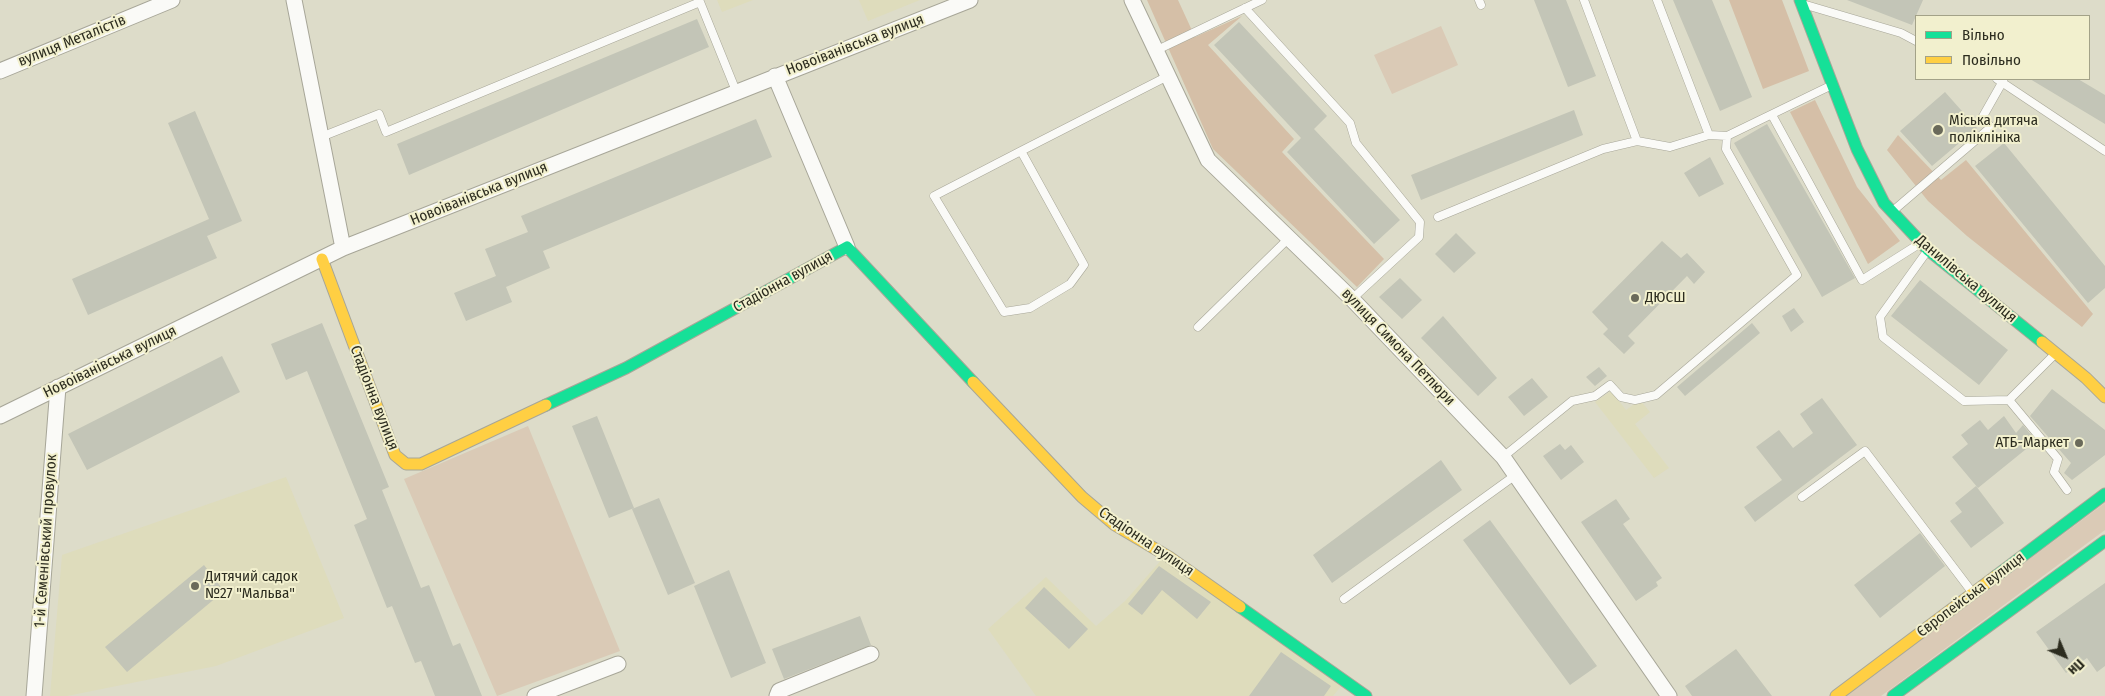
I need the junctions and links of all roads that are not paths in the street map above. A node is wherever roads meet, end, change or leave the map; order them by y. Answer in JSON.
{"nodes":[{"id":1,"x":172,"y":0,"type":"edge"},
{"id":2,"x":294,"y":0,"type":"edge"},
{"id":3,"x":970,"y":0,"type":"edge"},
{"id":4,"x":1132,"y":0,"type":"edge"},
{"id":5,"x":1262,"y":0,"type":"edge"},
{"id":6,"x":1584,"y":0,"type":"edge"},
{"id":7,"x":1658,"y":0,"type":"edge"},
{"id":8,"x":1801,"y":2,"type":"edge"},
{"id":9,"x":1245,"y":8,"type":"junction"},
{"id":10,"x":1915,"y":40,"type":"edge"},
{"id":11,"x":1155,"y":51,"type":"junction"},
{"id":12,"x":0,"y":71,"type":"edge"},
{"id":13,"x":775,"y":76,"type":"junction"},
{"id":14,"x":1166,"y":77,"type":"junction"},
{"id":15,"x":2000,"y":80,"type":"edge"},
{"id":16,"x":1832,"y":85,"type":"junction"},
{"id":17,"x":736,"y":91,"type":"junction"},
{"id":18,"x":1772,"y":115,"type":"junction"},
{"id":19,"x":1709,"y":135,"type":"junction"},
{"id":20,"x":1727,"y":136,"type":"junction"},
{"id":21,"x":321,"y":137,"type":"junction"},
{"id":22,"x":1637,"y":141,"type":"junction"},
{"id":23,"x":1021,"y":151,"type":"junction"},
{"id":24,"x":2105,"y":151,"type":"edge"},
{"id":25,"x":1892,"y":212,"type":"junction"},
{"id":26,"x":1438,"y":217,"type":"dead end"},
{"id":27,"x":1289,"y":238,"type":"junction"},
{"id":28,"x":1924,"y":246,"type":"junction"},
{"id":29,"x":848,"y":247,"type":"junction"},
{"id":30,"x":343,"y":248,"type":"junction"},
{"id":31,"x":322,"y":259,"type":"junction"},
{"id":32,"x":1352,"y":299,"type":"junction"},
{"id":33,"x":1198,"y":327,"type":"dead end"},
{"id":34,"x":2056,"y":354,"type":"junction"},
{"id":35,"x":58,"y":387,"type":"junction"},
{"id":36,"x":2105,"y":397,"type":"edge"},
{"id":37,"x":2009,"y":400,"type":"junction"},
{"id":38,"x":0,"y":416,"type":"edge"},
{"id":39,"x":1503,"y":457,"type":"junction"},
{"id":40,"x":1517,"y":474,"type":"junction"},
{"id":41,"x":2067,"y":490,"type":"dead end"},
{"id":42,"x":2105,"y":494,"type":"edge"},
{"id":43,"x":1802,"y":497,"type":"dead end"},
{"id":44,"x":2105,"y":541,"type":"edge"},
{"id":45,"x":1973,"y":594,"type":"junction"},
{"id":46,"x":1344,"y":599,"type":"dead end"},
{"id":47,"x":872,"y":654,"type":"dead end"},
{"id":48,"x":618,"y":664,"type":"dead end"},
{"id":49,"x":34,"y":696,"type":"edge"},
{"id":50,"x":535,"y":696,"type":"edge"},
{"id":51,"x":777,"y":696,"type":"edge"},
{"id":52,"x":1366,"y":696,"type":"edge"},
{"id":53,"x":1669,"y":696,"type":"edge"},
{"id":54,"x":1836,"y":696,"type":"edge"},
{"id":55,"x":1893,"y":696,"type":"edge"}],
"edges":[{"from":1,"to":12,"type":"street","name":"вулиця Металістів"},
{"from":2,"to":21,"type":"street"},
{"from":3,"to":13,"type":"street","name":"Новоіванівська вулиця"},
{"from":4,"to":11,"type":"street","name":"вулиця Симона Петлюри"},
{"from":5,"to":9,"type":"lane"},
{"from":6,"to":22,"type":"lane"},
{"from":7,"to":19,"type":"lane"},
{"from":8,"to":10,"type":"lane"},
{"from":8,"to":16,"type":"street","name":"Данилівська вулиця"},
{"from":9,"to":11,"type":"lane"},
{"from":9,"to":32,"type":"lane"},
{"from":11,"to":14,"type":"street","name":"вулиця Симона Петлюри"},
{"from":13,"to":17,"type":"street","name":"Новоіванівська вулиця"},
{"from":13,"to":29,"type":"street"},
{"from":14,"to":23,"type":"lane"},
{"from":14,"to":27,"type":"street","name":"вулиця Симона Петлюри"},
{"from":15,"to":24,"type":"lane"},
{"from":15,"to":25,"type":"lane"},
{"from":16,"to":18,"type":"lane"},
{"from":16,"to":25,"type":"street","name":"Данилівська вулиця"},
{"from":17,"to":21,"type":"lane"},
{"from":17,"to":30,"type":"street","name":"Новоіванівська вулиця"},
{"from":18,"to":20,"type":"lane"},
{"from":18,"to":28,"type":"lane"},
{"from":19,"to":20,"type":"lane"},
{"from":19,"to":22,"type":"lane"},
{"from":20,"to":39,"type":"lane"},
{"from":21,"to":30,"type":"street"},
{"from":22,"to":26,"type":"lane"},
{"from":23,"to":23,"type":"lane"},
{"from":25,"to":28,"type":"street","name":"Данилівська вулиця"},
{"from":27,"to":32,"type":"street","name":"вулиця Симона Петлюри"},
{"from":27,"to":33,"type":"lane"},
{"from":28,"to":34,"type":"street","name":"Данилівська вулиця"},
{"from":28,"to":37,"type":"lane"},
{"from":29,"to":31,"type":"street","name":"Стадіонна вулиця"},
{"from":29,"to":52,"type":"street","name":"Стадіонна вулиця"},
{"from":30,"to":31,"type":"street","name":"Новоіванівська вулиця"},
{"from":31,"to":35,"type":"street","name":"Новоіванівська вулиця"},
{"from":32,"to":39,"type":"street","name":"вулиця Симона Петлюри"},
{"from":34,"to":36,"type":"street","name":"Данилівська вулиця"},
{"from":34,"to":37,"type":"lane"},
{"from":35,"to":38,"type":"street","name":"Новоіванівська вулиця"},
{"from":35,"to":49,"type":"street","name":"1-й Семенівський провулок"},
{"from":37,"to":41,"type":"lane"},
{"from":39,"to":40,"type":"street","name":"вулиця Симона Петлюри"},
{"from":40,"to":46,"type":"lane"},
{"from":40,"to":53,"type":"street","name":"вулиця Симона Петлюри"},
{"from":42,"to":45,"type":"street","name":"Європейська вулиця"},
{"from":43,"to":45,"type":"lane"},
{"from":44,"to":55,"type":"street"},
{"from":45,"to":54,"type":"street","name":"Європейська вулиця"},
{"from":47,"to":51,"type":"street"},
{"from":48,"to":50,"type":"street"}]}
